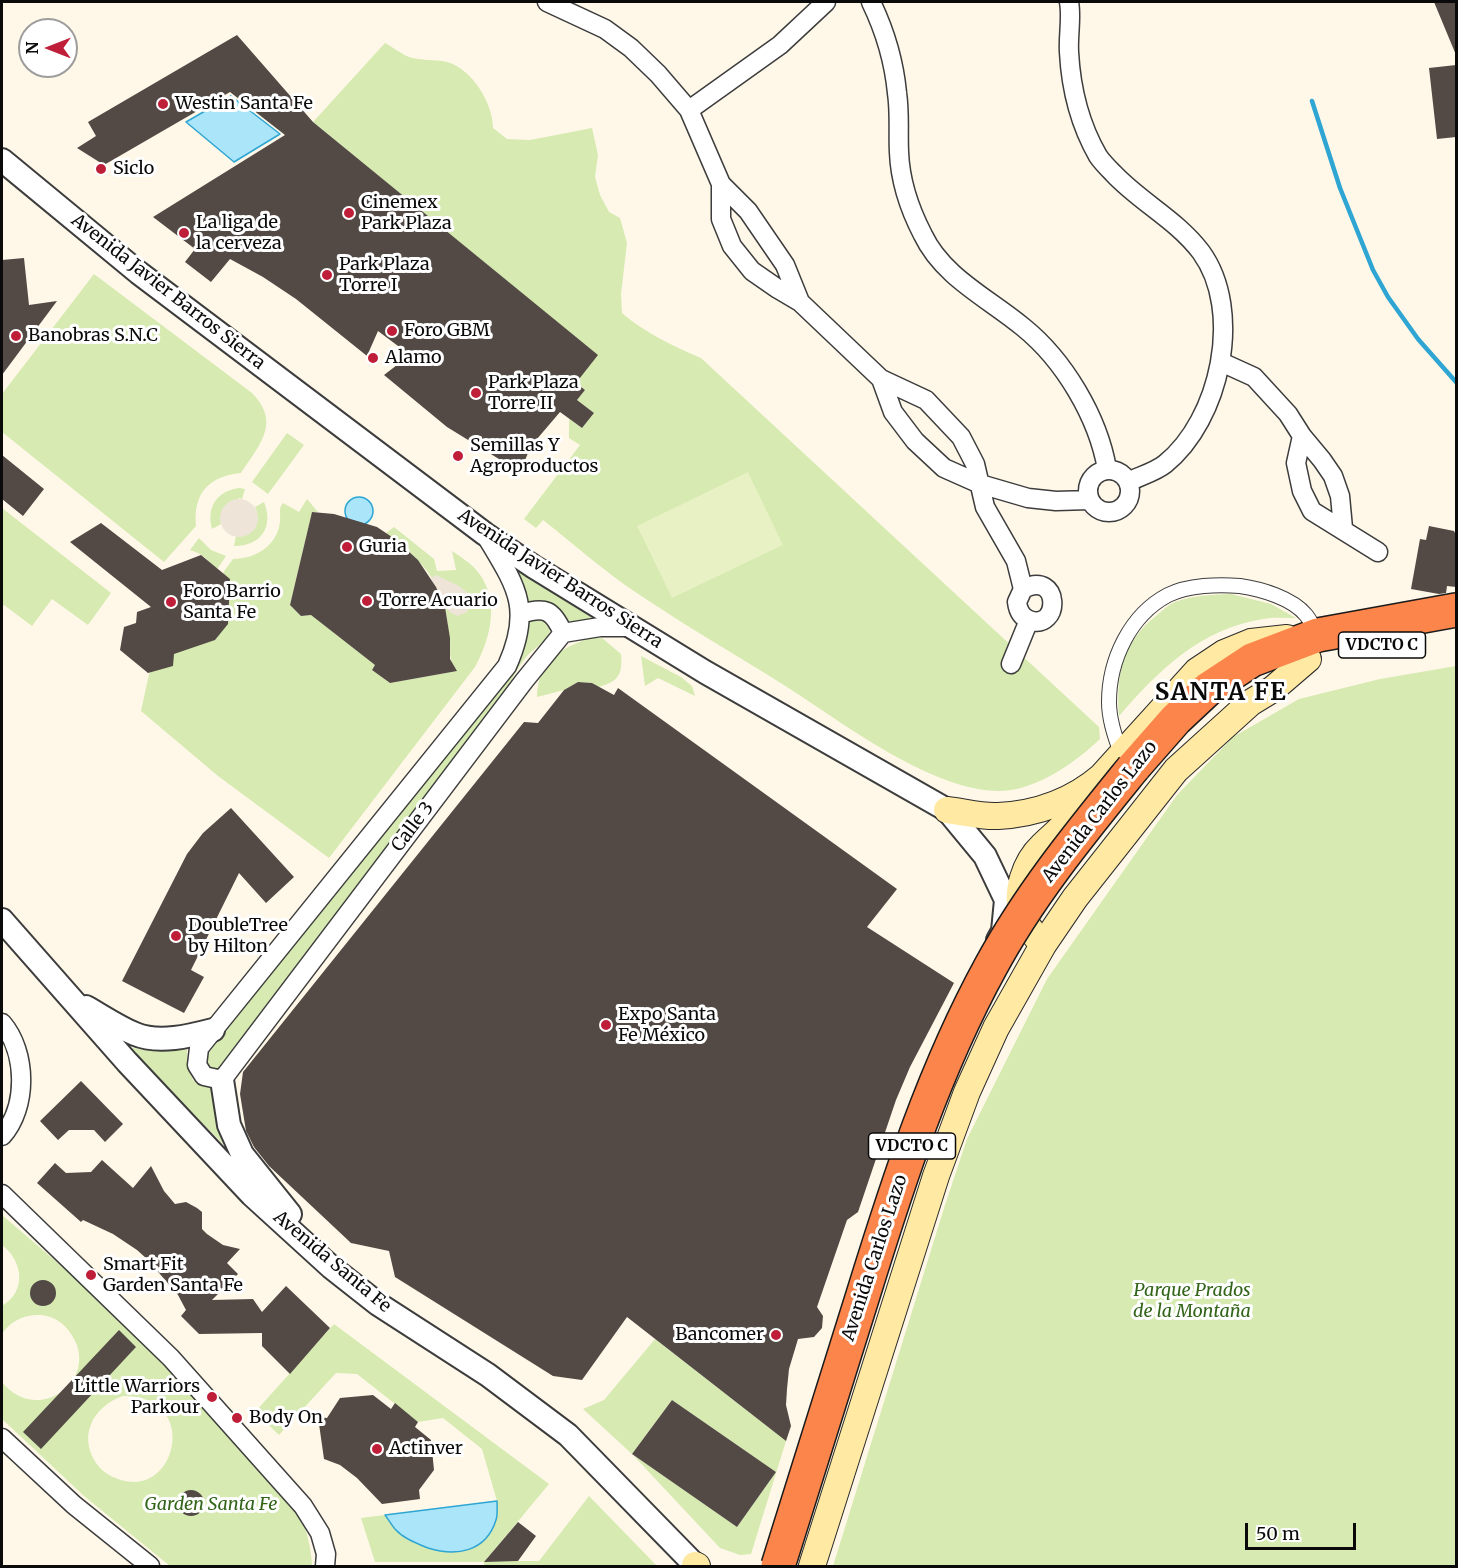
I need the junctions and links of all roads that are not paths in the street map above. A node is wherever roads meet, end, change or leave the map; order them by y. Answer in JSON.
{"nodes":[{"id":1,"x":547,"y":2,"type":"edge"},
{"id":2,"x":826,"y":2,"type":"edge"},
{"id":3,"x":871,"y":2,"type":"edge"},
{"id":4,"x":1069,"y":2,"type":"edge"},
{"id":5,"x":563,"y":6,"type":"edge"},
{"id":6,"x":689,"y":110,"type":"junction"},
{"id":7,"x":2,"y":160,"type":"edge"},
{"id":8,"x":2,"y":173,"type":"edge"},
{"id":9,"x":30,"y":184,"type":"junction"},
{"id":10,"x":721,"y":184,"type":"junction"},
{"id":11,"x":800,"y":302,"type":"junction"},
{"id":12,"x":1221,"y":362,"type":"junction"},
{"id":13,"x":881,"y":379,"type":"junction"},
{"id":14,"x":1302,"y":436,"type":"junction"},
{"id":15,"x":1107,"y":469,"type":"junction"},
{"id":16,"x":1128,"y":482,"type":"junction"},
{"id":17,"x":980,"y":484,"type":"junction"},
{"id":18,"x":1089,"y":500,"type":"junction"},
{"id":19,"x":1342,"y":528,"type":"junction"},
{"id":20,"x":485,"y":534,"type":"junction"},
{"id":21,"x":1378,"y":552,"type":"dead end"},
{"id":22,"x":1023,"y":590,"type":"junction"},
{"id":23,"x":1456,"y":610,"type":"edge"},
{"id":24,"x":521,"y":614,"type":"junction"},
{"id":25,"x":1029,"y":620,"type":"junction"},
{"id":26,"x":633,"y":627,"type":"junction"},
{"id":27,"x":1456,"y":630,"type":"edge"},
{"id":28,"x":563,"y":633,"type":"junction"},
{"id":29,"x":1313,"y":647,"type":"junction"},
{"id":30,"x":1011,"y":664,"type":"dead end"},
{"id":31,"x":1134,"y":767,"type":"junction"},
{"id":32,"x":1087,"y":789,"type":"junction"},
{"id":33,"x":947,"y":810,"type":"junction"},
{"id":34,"x":2,"y":920,"type":"edge"},
{"id":35,"x":1003,"y":931,"type":"joint"},
{"id":36,"x":1043,"y":945,"type":"junction"},
{"id":37,"x":72,"y":999,"type":"junction"},
{"id":38,"x":2,"y":1023,"type":"edge"},
{"id":39,"x":213,"y":1030,"type":"junction"},
{"id":40,"x":222,"y":1080,"type":"junction"},
{"id":41,"x":919,"y":1102,"type":"junction"},
{"id":42,"x":2,"y":1136,"type":"edge"},
{"id":43,"x":936,"y":1176,"type":"junction"},
{"id":44,"x":2,"y":1194,"type":"edge"},
{"id":45,"x":331,"y":1267,"type":"junction"},
{"id":46,"x":2,"y":1438,"type":"edge"},
{"id":47,"x":150,"y":1566,"type":"edge"},
{"id":48,"x":325,"y":1566,"type":"edge"},
{"id":49,"x":697,"y":1566,"type":"edge"},
{"id":50,"x":766,"y":1566,"type":"edge"},
{"id":51,"x":778,"y":1566,"type":"edge"},
{"id":52,"x":795,"y":1566,"type":"edge"},
{"id":53,"x":812,"y":1566,"type":"edge"}],
"edges":[{"from":1,"to":5,"type":"street"},
{"from":2,"to":6,"type":"street"},
{"from":3,"to":15,"type":"street"},
{"from":4,"to":12,"type":"street"},
{"from":5,"to":6,"type":"street"},
{"from":6,"to":10,"type":"street"},
{"from":7,"to":9,"type":"street","name":"Avenida Javier Barros Sierra"},
{"from":8,"to":9,"type":"street"},
{"from":9,"to":20,"type":"street","name":"Avenida Javier Barros Sierra"},
{"from":10,"to":11,"type":"street"},
{"from":10,"to":11,"type":"street"},
{"from":11,"to":13,"type":"street"},
{"from":12,"to":14,"type":"street"},
{"from":12,"to":16,"type":"street"},
{"from":13,"to":17,"type":"street"},
{"from":13,"to":17,"type":"street"},
{"from":14,"to":19,"type":"street"},
{"from":14,"to":19,"type":"street"},
{"from":15,"to":16,"type":"street"},
{"from":15,"to":18,"type":"street"},
{"from":16,"to":18,"type":"street"},
{"from":17,"to":18,"type":"street"},
{"from":17,"to":22,"type":"street"},
{"from":19,"to":21,"type":"street"},
{"from":20,"to":24,"type":"street","name":"Calle 3"},
{"from":20,"to":26,"type":"street","name":"Avenida Javier Barros Sierra"},
{"from":22,"to":25,"type":"street"},
{"from":22,"to":25,"type":"street"},
{"from":23,"to":29,"type":"highway","name":"Avenida Carlos Lazo","number":"VDCTO C"},
{"from":24,"to":28,"type":"street"},
{"from":24,"to":39,"type":"street","name":"Calle 3"},
{"from":25,"to":30,"type":"street"},
{"from":26,"to":28,"type":"street"},
{"from":26,"to":33,"type":"street","name":"Avenida Javier Barros Sierra"},
{"from":27,"to":29,"type":"highway","name":"Avenida Carlos Lazo","number":"VDCTO C"},
{"from":28,"to":40,"type":"street","name":"Calle 3"},
{"from":29,"to":31,"type":"highway","name":"Avenida Carlos Lazo","number":"VDCTO C"},
{"from":29,"to":31,"type":"street"},
{"from":29,"to":36,"type":"main road","name":"Avenida Carlos Lazo"},
{"from":31,"to":32,"type":"main road","name":"Avenida Carlos Lazo"},
{"from":31,"to":51,"type":"highway","name":"Avenida Carlos Lazo","number":"VDCTO C","bridge":true},
{"from":31,"to":52,"type":"highway","name":"Avenida Carlos Lazo","number":"VDCTO C"},
{"from":32,"to":33,"type":"main road","name":"Avenida Carlos Lazo"},
{"from":32,"to":36,"type":"main road"},
{"from":33,"to":35,"type":"street","name":"Avenida Javier Barros Sierra"},
{"from":34,"to":37,"type":"street","name":"Avenida Santa Fe"},
{"from":35,"to":41,"type":"street","name":"Avenida Carlos Lazo"},
{"from":36,"to":43,"type":"main road","name":"Avenida Carlos Lazo"},
{"from":37,"to":39,"type":"street"},
{"from":37,"to":45,"type":"street","name":"Avenida Santa Fe"},
{"from":38,"to":42,"type":"street"},
{"from":39,"to":40,"type":"street","name":"Calle 3"},
{"from":40,"to":45,"type":"street"},
{"from":41,"to":43,"type":"main road"},
{"from":41,"to":50,"type":"street","name":"Avenida Carlos Lazo"},
{"from":43,"to":53,"type":"main road","name":"Avenida Carlos Lazo"},
{"from":44,"to":48,"type":"street"},
{"from":45,"to":49,"type":"street","name":"Avenida Santa Fe"},
{"from":46,"to":47,"type":"street"}]}
